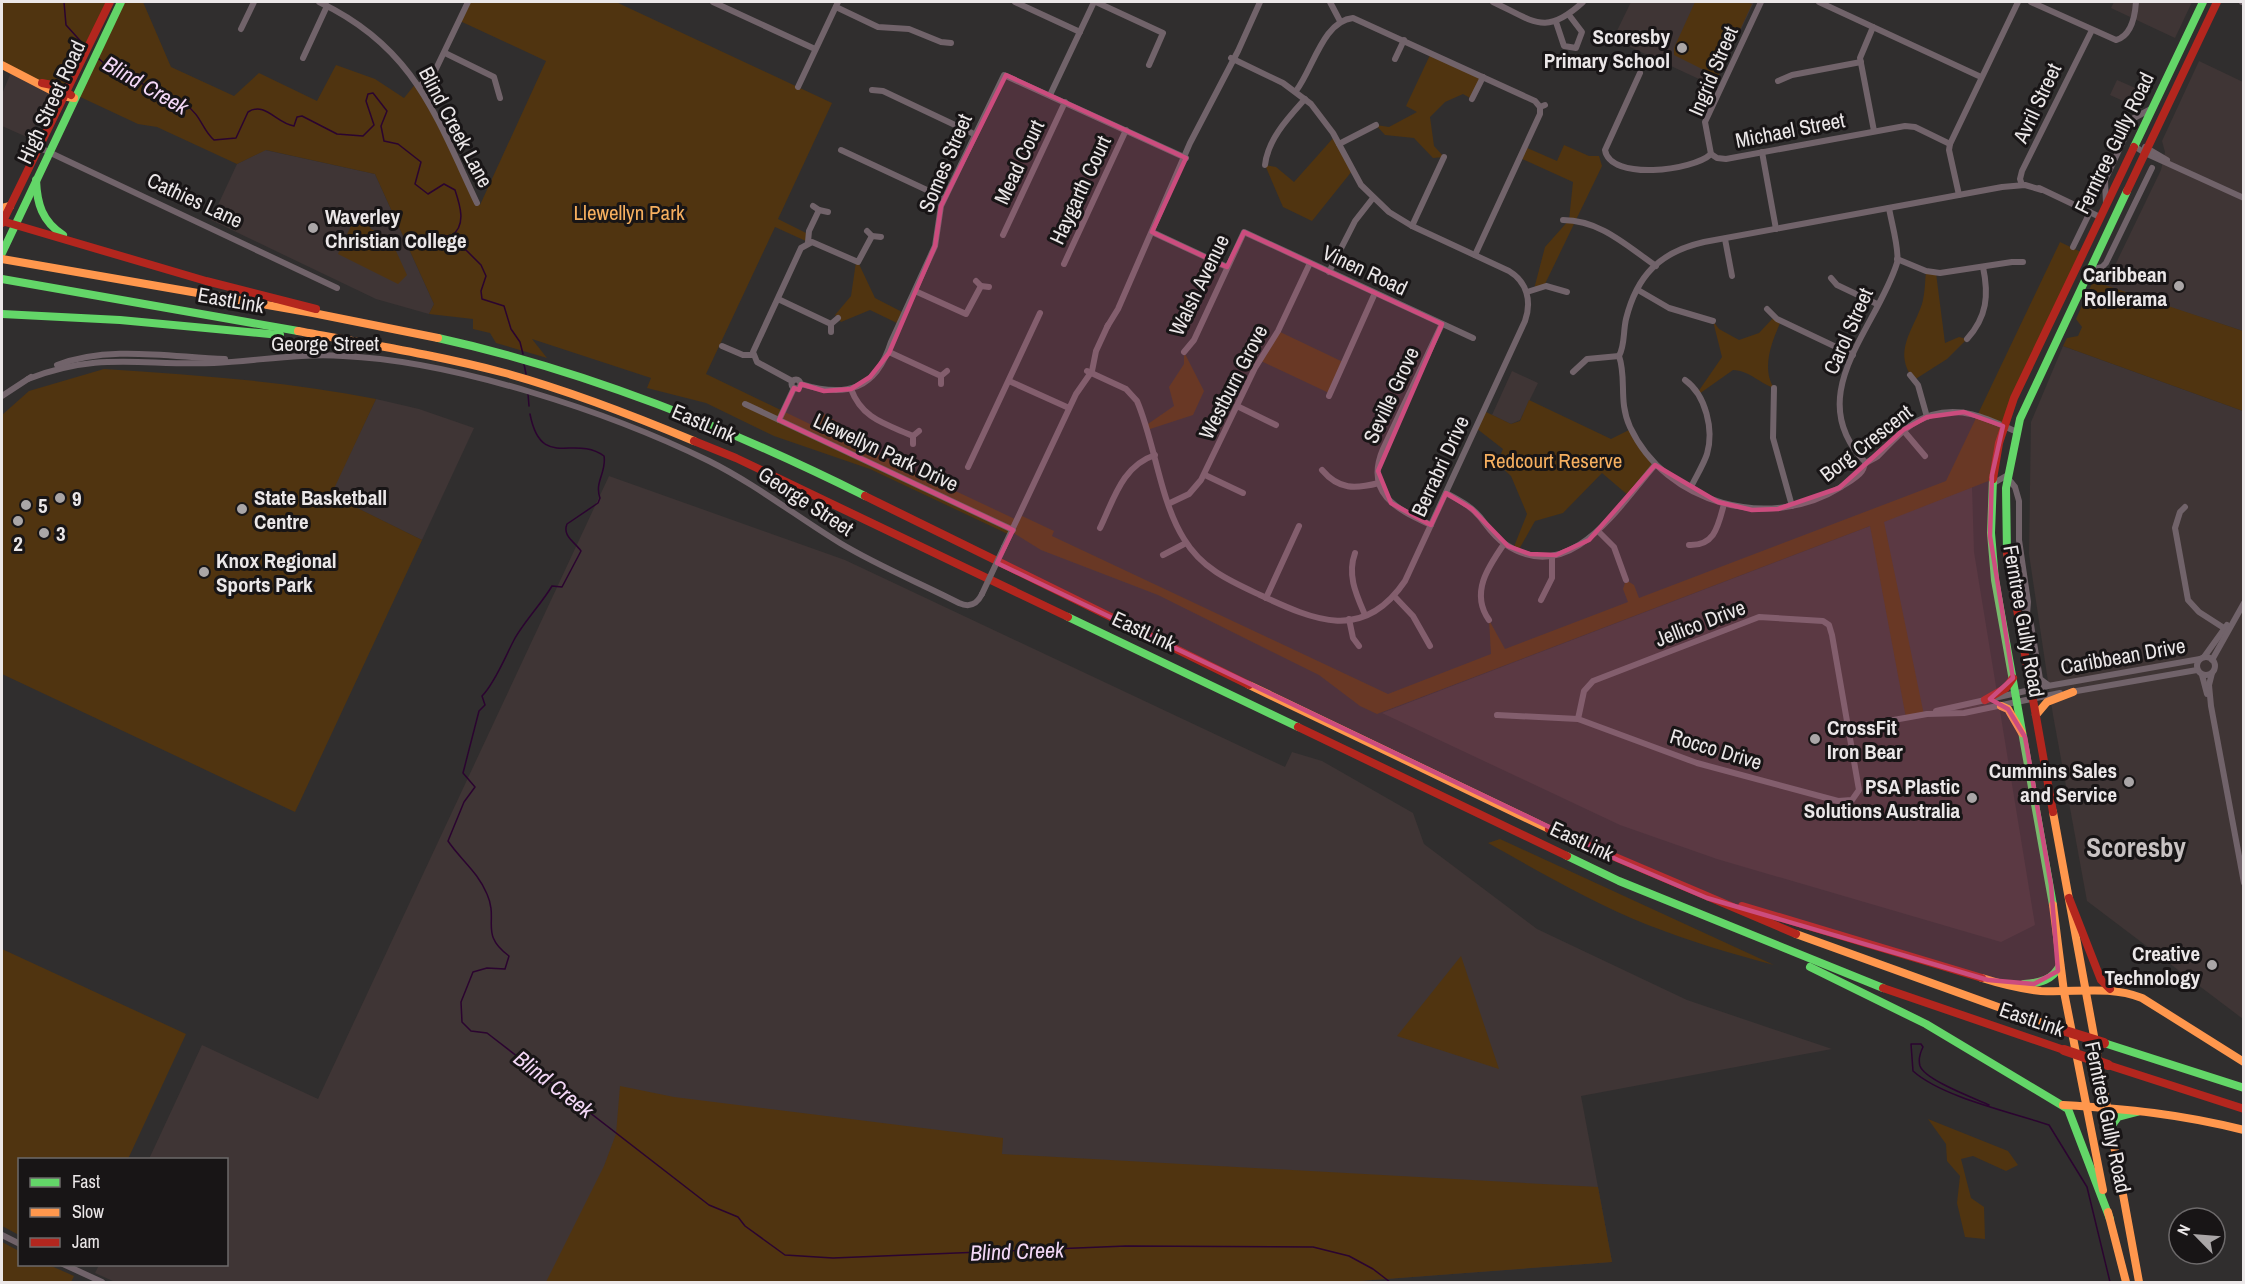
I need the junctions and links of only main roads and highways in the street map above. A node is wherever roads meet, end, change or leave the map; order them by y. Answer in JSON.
{"nodes":[{"id":1,"x":110,"y":2,"type":"edge"},
{"id":2,"x":121,"y":2,"type":"edge"},
{"id":3,"x":2195,"y":2,"type":"edge"},
{"id":4,"x":2203,"y":2,"type":"edge"},
{"id":5,"x":2217,"y":2,"type":"edge"},
{"id":6,"x":2187,"y":36,"type":"junction"},
{"id":7,"x":93,"y":47,"type":"junction"},
{"id":8,"x":87,"y":59,"type":"junction"},
{"id":9,"x":2,"y":65,"type":"edge"},
{"id":10,"x":63,"y":93,"type":"junction"},
{"id":11,"x":74,"y":98,"type":"junction"},
{"id":12,"x":36,"y":180,"type":"junction"},
{"id":13,"x":6,"y":207,"type":"edge"},
{"id":14,"x":2,"y":222,"type":"edge"},
{"id":15,"x":15,"y":225,"type":"junction"},
{"id":16,"x":80,"y":243,"type":"junction"},
{"id":17,"x":2,"y":253,"type":"edge"},
{"id":18,"x":2,"y":260,"type":"edge"},
{"id":19,"x":4,"y":279,"type":"edge"},
{"id":20,"x":2,"y":316,"type":"edge"},
{"id":21,"x":386,"y":328,"type":"junction"},
{"id":22,"x":346,"y":340,"type":"junction"},
{"id":23,"x":2013,"y":678,"type":"junction"},
{"id":24,"x":2073,"y":692,"type":"road end"},
{"id":25,"x":1985,"y":700,"type":"road end"},
{"id":26,"x":2001,"y":706,"type":"road end"},
{"id":27,"x":2036,"y":715,"type":"junction"},
{"id":28,"x":2025,"y":737,"type":"junction"},
{"id":29,"x":1619,"y":880,"type":"junction"},
{"id":30,"x":1707,"y":898,"type":"junction"},
{"id":31,"x":2069,"y":898,"type":"junction"},
{"id":32,"x":2060,"y":965,"type":"junction"},
{"id":33,"x":2003,"y":983,"type":"junction"},
{"id":34,"x":2110,"y":989,"type":"junction"},
{"id":35,"x":2084,"y":990,"type":"junction"},
{"id":36,"x":2064,"y":992,"type":"junction"},
{"id":37,"x":2244,"y":1062,"type":"edge"},
{"id":38,"x":2244,"y":1088,"type":"edge"},
{"id":39,"x":2062,"y":1104,"type":"junction"},
{"id":40,"x":2085,"y":1106,"type":"junction"},
{"id":41,"x":2106,"y":1107,"type":"junction"},
{"id":42,"x":2244,"y":1109,"type":"edge"},
{"id":43,"x":2170,"y":1114,"type":"junction"},
{"id":44,"x":2110,"y":1128,"type":"junction"},
{"id":45,"x":2244,"y":1130,"type":"edge"},
{"id":46,"x":2110,"y":1219,"type":"junction"},
{"id":47,"x":2126,"y":1282,"type":"edge"},
{"id":48,"x":2139,"y":1282,"type":"edge"}],
"edges":[{"from":1,"to":7,"type":"main road","name":"High Street Road"},
{"from":2,"to":7,"type":"main road","name":"High Street Road"},
{"from":3,"to":6,"type":"main road"},
{"from":4,"to":6,"type":"main road","name":"Ferntree Gully Road"},
{"from":5,"to":27,"type":"main road","name":"Ferntree Gully Road"},
{"from":6,"to":23,"type":"main road","name":"Ferntree Gully Road"},
{"from":7,"to":8,"type":"main road","name":"High Street Road"},
{"from":8,"to":10,"type":"main road","name":"High Street Road"},
{"from":8,"to":11,"type":"main road","name":"High Street Road"},
{"from":9,"to":10,"type":"main road"},
{"from":10,"to":11,"type":"main road"},
{"from":10,"to":13,"type":"main road","name":"High Street Road"},
{"from":11,"to":12,"type":"main road","name":"High Street Road"},
{"from":12,"to":15,"type":"main road","name":"High Street Road"},
{"from":12,"to":16,"type":"main road"},
{"from":13,"to":14,"type":"main road","name":"High Street Road"},
{"from":14,"to":15,"type":"main road"},
{"from":15,"to":16,"type":"main road"},
{"from":15,"to":17,"type":"main road","name":"High Street Road"},
{"from":16,"to":21,"type":"main road"},
{"from":18,"to":21,"type":"main road","name":"EastLink"},
{"from":19,"to":22,"type":"main road","name":"EastLink"},
{"from":20,"to":22,"type":"main road"},
{"from":21,"to":30,"type":"main road","name":"EastLink"},
{"from":22,"to":29,"type":"main road","name":"EastLink"},
{"from":23,"to":25,"type":"main road"},
{"from":23,"to":28,"type":"main road","name":"Ferntree Gully Road"},
{"from":24,"to":27,"type":"main road"},
{"from":26,"to":28,"type":"main road"},
{"from":27,"to":31,"type":"main road","name":"Ferntree Gully Road"},
{"from":28,"to":32,"type":"main road","name":"Ferntree Gully Road"},
{"from":29,"to":39,"type":"main road"},
{"from":29,"to":42,"type":"main road","name":"EastLink","bridge":true},
{"from":30,"to":33,"type":"main road"},
{"from":30,"to":38,"type":"main road","name":"EastLink","bridge":true},
{"from":31,"to":34,"type":"main road"},
{"from":31,"to":35,"type":"main road","name":"Ferntree Gully Road"},
{"from":32,"to":33,"type":"main road"},
{"from":32,"to":36,"type":"main road","name":"Ferntree Gully Road"},
{"from":33,"to":36,"type":"main road"},
{"from":34,"to":35,"type":"main road"},
{"from":34,"to":37,"type":"main road"},
{"from":35,"to":36,"type":"main road"},
{"from":35,"to":41,"type":"main road","name":"Ferntree Gully Road"},
{"from":36,"to":40,"type":"main road","name":"Ferntree Gully Road"},
{"from":39,"to":40,"type":"main road"},
{"from":39,"to":46,"type":"main road"},
{"from":40,"to":41,"type":"main road"},
{"from":40,"to":46,"type":"main road","name":"Ferntree Gully Road"},
{"from":41,"to":43,"type":"main road"},
{"from":41,"to":44,"type":"main road","name":"Ferntree Gully Road"},
{"from":43,"to":44,"type":"main road"},
{"from":43,"to":45,"type":"main road"},
{"from":44,"to":48,"type":"main road","name":"Ferntree Gully Road"},
{"from":46,"to":47,"type":"main road","name":"Ferntree Gully Road"}]}
